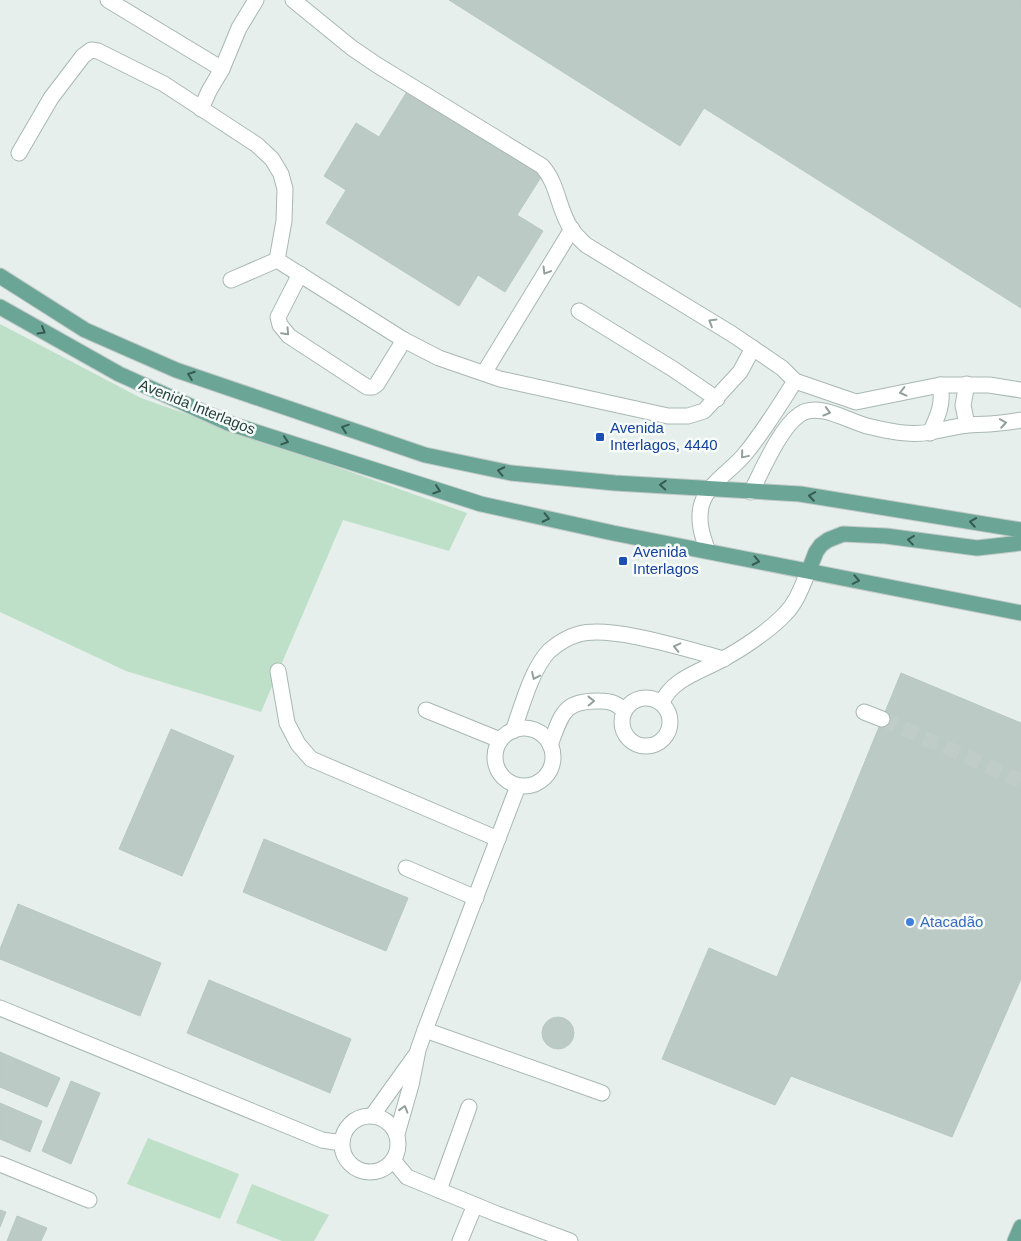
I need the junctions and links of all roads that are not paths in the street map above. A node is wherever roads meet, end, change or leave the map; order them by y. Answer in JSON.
{"nodes":[{"id":1,"x":108,"y":0,"type":"edge"},
{"id":2,"x":256,"y":0,"type":"edge"},
{"id":3,"x":293,"y":0,"type":"edge"},
{"id":4,"x":222,"y":69,"type":"junction"},
{"id":5,"x":201,"y":109,"type":"junction"},
{"id":6,"x":19,"y":153,"type":"dead end"},
{"id":7,"x":572,"y":229,"type":"junction"},
{"id":8,"x":277,"y":260,"type":"junction"},
{"id":9,"x":300,"y":274,"type":"junction"},
{"id":10,"x":0,"y":276,"type":"edge"},
{"id":11,"x":231,"y":280,"type":"dead end"},
{"id":12,"x":0,"y":306,"type":"edge"},
{"id":13,"x":579,"y":310,"type":"dead end"},
{"id":14,"x":404,"y":340,"type":"junction"},
{"id":15,"x":753,"y":348,"type":"junction"},
{"id":16,"x":484,"y":373,"type":"junction"},
{"id":17,"x":795,"y":381,"type":"junction"},
{"id":18,"x":967,"y":384,"type":"junction"},
{"id":19,"x":940,"y":385,"type":"junction"},
{"id":20,"x":1021,"y":390,"type":"edge"},
{"id":21,"x":717,"y":399,"type":"junction"},
{"id":22,"x":1021,"y":420,"type":"edge"},
{"id":23,"x":966,"y":425,"type":"junction"},
{"id":24,"x":930,"y":432,"type":"junction"},
{"id":25,"x":712,"y":488,"type":"junction"},
{"id":26,"x":751,"y":492,"type":"junction"},
{"id":27,"x":1021,"y":530,"type":"edge"},
{"id":28,"x":1021,"y":543,"type":"edge"},
{"id":29,"x":708,"y":551,"type":"junction"},
{"id":30,"x":809,"y":570,"type":"junction"},
{"id":31,"x":1021,"y":613,"type":"edge"},
{"id":32,"x":724,"y":659,"type":"junction"},
{"id":33,"x":278,"y":671,"type":"dead end"},
{"id":34,"x":662,"y":704,"type":"junction"},
{"id":35,"x":426,"y":710,"type":"dead end"},
{"id":36,"x":624,"y":711,"type":"junction"},
{"id":37,"x":864,"y":712,"type":"dead end"},
{"id":38,"x":882,"y":720,"type":"tunnel mouth"},
{"id":39,"x":512,"y":731,"type":"junction"},
{"id":40,"x":500,"y":740,"type":"junction"},
{"id":41,"x":550,"y":745,"type":"junction"},
{"id":42,"x":518,"y":786,"type":"junction"},
{"id":43,"x":498,"y":839,"type":"junction"},
{"id":44,"x":406,"y":868,"type":"dead end"},
{"id":45,"x":476,"y":898,"type":"junction"},
{"id":46,"x":0,"y":1008,"type":"edge"},
{"id":47,"x":425,"y":1030,"type":"junction"},
{"id":48,"x":418,"y":1050,"type":"junction"},
{"id":49,"x":602,"y":1093,"type":"dead end"},
{"id":50,"x":469,"y":1106,"type":"dead end"},
{"id":51,"x":372,"y":1116,"type":"junction"},
{"id":52,"x":396,"y":1134,"type":"junction"},
{"id":53,"x":342,"y":1140,"type":"junction"},
{"id":54,"x":393,"y":1160,"type":"junction"},
{"id":55,"x":0,"y":1164,"type":"edge"},
{"id":56,"x":439,"y":1190,"type":"junction"},
{"id":57,"x":89,"y":1200,"type":"dead end"},
{"id":58,"x":475,"y":1205,"type":"junction"},
{"id":59,"x":1021,"y":1227,"type":"edge"},
{"id":60,"x":460,"y":1241,"type":"edge"},
{"id":61,"x":570,"y":1241,"type":"edge"},
{"id":62,"x":1015,"y":1241,"type":"edge"}],
"edges":[{"from":1,"to":4,"type":"lane"},
{"from":2,"to":4,"type":"lane"},
{"from":3,"to":7,"type":"lane"},
{"from":4,"to":5,"type":"lane"},
{"from":5,"to":6,"type":"lane"},
{"from":5,"to":8,"type":"lane"},
{"from":15,"to":7,"type":"lane","one_way":true},
{"from":7,"to":16,"type":"lane","one_way":true},
{"from":8,"to":9,"type":"lane"},
{"from":8,"to":11,"type":"lane"},
{"from":9,"to":14,"type":"lane"},
{"from":9,"to":14,"type":"lane","one_way":true},
{"from":25,"to":10,"type":"main road","name":"Avenida Interlagos","one_way":true},
{"from":12,"to":29,"type":"main road","name":"Avenida Interlagos","one_way":true},
{"from":13,"to":21,"type":"lane"},
{"from":14,"to":16,"type":"lane"},
{"from":15,"to":17,"type":"lane"},
{"from":15,"to":21,"type":"lane"},
{"from":16,"to":21,"type":"lane"},
{"from":19,"to":17,"type":"lane","one_way":true},
{"from":17,"to":25,"type":"lane","one_way":true},
{"from":18,"to":19,"type":"lane"},
{"from":18,"to":20,"type":"lane"},
{"from":18,"to":23,"type":"lane"},
{"from":19,"to":24,"type":"lane"},
{"from":23,"to":22,"type":"lane","one_way":true},
{"from":23,"to":24,"type":"lane"},
{"from":26,"to":24,"type":"lane","one_way":true},
{"from":25,"to":26,"type":"main road","name":"Avenida Interlagos"},
{"from":25,"to":29,"type":"lane"},
{"from":27,"to":26,"type":"main road","name":"Avenida Interlagos","one_way":true},
{"from":28,"to":30,"type":"main road","one_way":true},
{"from":29,"to":30,"type":"main road","name":"Avenida Interlagos","one_way":true},
{"from":30,"to":31,"type":"main road","name":"Avenida Interlagos","one_way":true},
{"from":30,"to":32,"type":"lane"},
{"from":32,"to":34,"type":"lane"},
{"from":32,"to":39,"type":"lane","one_way":true},
{"from":33,"to":43,"type":"lane"},
{"from":34,"to":36,"type":"lane"},
{"from":34,"to":36,"type":"lane"},
{"from":35,"to":40,"type":"lane"},
{"from":41,"to":36,"type":"lane","one_way":true},
{"from":37,"to":38,"type":"lane"},
{"from":39,"to":40,"type":"lane"},
{"from":39,"to":41,"type":"lane"},
{"from":40,"to":42,"type":"lane"},
{"from":41,"to":42,"type":"lane"},
{"from":42,"to":43,"type":"lane"},
{"from":43,"to":45,"type":"lane"},
{"from":44,"to":45,"type":"lane"},
{"from":45,"to":47,"type":"lane"},
{"from":46,"to":53,"type":"lane"},
{"from":47,"to":48,"type":"lane"},
{"from":47,"to":49,"type":"lane"},
{"from":48,"to":51,"type":"lane"},
{"from":52,"to":48,"type":"lane","one_way":true},
{"from":50,"to":56,"type":"lane"},
{"from":51,"to":52,"type":"lane"},
{"from":51,"to":53,"type":"lane"},
{"from":52,"to":54,"type":"lane"},
{"from":53,"to":54,"type":"lane"},
{"from":54,"to":56,"type":"lane"},
{"from":55,"to":57,"type":"lane"},
{"from":56,"to":58,"type":"lane"},
{"from":58,"to":60,"type":"lane"},
{"from":58,"to":61,"type":"lane"},
{"from":59,"to":62,"type":"main road"}]}
